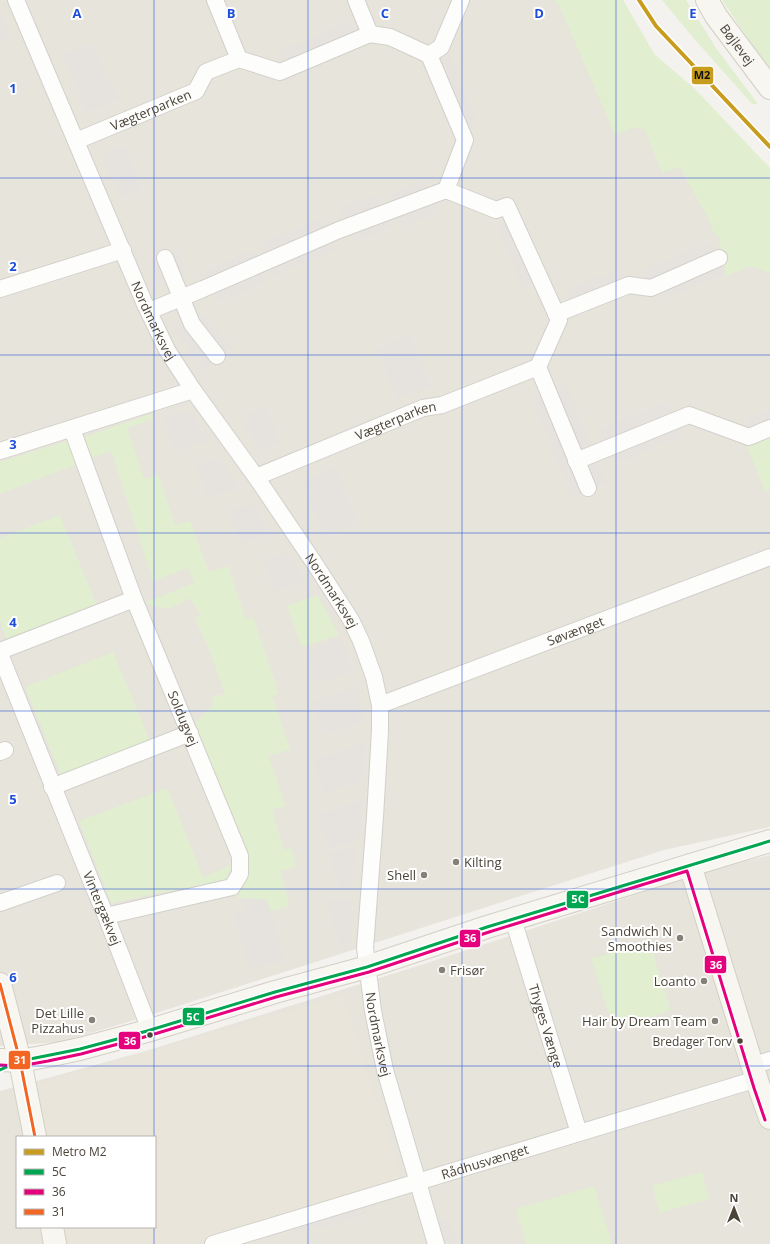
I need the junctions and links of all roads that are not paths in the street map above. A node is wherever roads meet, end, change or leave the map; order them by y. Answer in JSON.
{"nodes":[{"id":1,"x":16,"y":0,"type":"edge"},
{"id":2,"x":215,"y":0,"type":"edge"},
{"id":3,"x":356,"y":0,"type":"edge"},
{"id":4,"x":461,"y":0,"type":"edge"},
{"id":5,"x":707,"y":0,"type":"edge"},
{"id":6,"x":370,"y":34,"type":"junction"},
{"id":7,"x":430,"y":55,"type":"junction"},
{"id":8,"x":239,"y":59,"type":"junction"},
{"id":9,"x":770,"y":88,"type":"edge"},
{"id":10,"x":76,"y":141,"type":"junction"},
{"id":11,"x":446,"y":190,"type":"junction"},
{"id":12,"x":122,"y":250,"type":"junction"},
{"id":13,"x":165,"y":258,"type":"dead end"},
{"id":14,"x":719,"y":258,"type":"dead end"},
{"id":15,"x":0,"y":289,"type":"edge"},
{"id":16,"x":181,"y":298,"type":"junction"},
{"id":17,"x":149,"y":311,"type":"junction"},
{"id":18,"x":556,"y":314,"type":"junction"},
{"id":19,"x":217,"y":356,"type":"dead end"},
{"id":20,"x":538,"y":367,"type":"junction"},
{"id":21,"x":193,"y":390,"type":"junction"},
{"id":22,"x":770,"y":428,"type":"edge"},
{"id":23,"x":72,"y":429,"type":"junction"},
{"id":24,"x":0,"y":451,"type":"edge"},
{"id":25,"x":576,"y":461,"type":"junction"},
{"id":26,"x":256,"y":477,"type":"junction"},
{"id":27,"x":588,"y":488,"type":"dead end"},
{"id":28,"x":770,"y":557,"type":"edge"},
{"id":29,"x":134,"y":599,"type":"junction"},
{"id":30,"x":0,"y":652,"type":"edge"},
{"id":31,"x":380,"y":705,"type":"junction"},
{"id":32,"x":190,"y":733,"type":"junction"},
{"id":33,"x":52,"y":787,"type":"junction"},
{"id":34,"x":770,"y":841,"type":"edge"},
{"id":35,"x":690,"y":865,"type":"junction"},
{"id":36,"x":57,"y":883,"type":"dead end"},
{"id":37,"x":0,"y":903,"type":"edge"},
{"id":38,"x":106,"y":916,"type":"junction"},
{"id":39,"x":513,"y":919,"type":"junction"},
{"id":40,"x":368,"y":967,"type":"junction"},
{"id":41,"x":0,"y":984,"type":"edge"},
{"id":42,"x":150,"y":1030,"type":"junction"},
{"id":43,"x":10,"y":1061,"type":"edge"},
{"id":44,"x":760,"y":1068,"type":"edge"},
{"id":45,"x":0,"y":1070,"type":"edge"},
{"id":46,"x":770,"y":1118,"type":"edge"},
{"id":47,"x":579,"y":1133,"type":"junction"},
{"id":48,"x":35,"y":1136,"type":"edge"},
{"id":49,"x":417,"y":1182,"type":"junction"},
{"id":50,"x":52,"y":1228,"type":"edge"},
{"id":51,"x":56,"y":1244,"type":"edge"},
{"id":52,"x":213,"y":1244,"type":"edge"},
{"id":53,"x":436,"y":1244,"type":"edge"}],
"edges":[{"from":1,"to":10,"type":"street","name":"Nordmarksvej"},
{"from":2,"to":8,"type":"street"},
{"from":3,"to":6,"type":"street"},
{"from":4,"to":7,"type":"street"},
{"from":5,"to":9,"type":"street","name":"Bøjlevej"},
{"from":6,"to":7,"type":"street"},
{"from":6,"to":8,"type":"street"},
{"from":7,"to":11,"type":"street"},
{"from":8,"to":10,"type":"street","name":"Vægterparken"},
{"from":10,"to":12,"type":"street","name":"Nordmarksvej"},
{"from":11,"to":16,"type":"street"},
{"from":11,"to":18,"type":"street"},
{"from":12,"to":15,"type":"street"},
{"from":12,"to":17,"type":"street","name":"Nordmarksvej"},
{"from":13,"to":16,"type":"street"},
{"from":14,"to":18,"type":"street"},
{"from":16,"to":17,"type":"street"},
{"from":16,"to":19,"type":"street"},
{"from":17,"to":21,"type":"street","name":"Nordmarksvej"},
{"from":18,"to":20,"type":"street"},
{"from":20,"to":25,"type":"street"},
{"from":20,"to":26,"type":"street","name":"Vægterparken"},
{"from":21,"to":23,"type":"street"},
{"from":21,"to":26,"type":"street","name":"Nordmarksvej"},
{"from":22,"to":25,"type":"street"},
{"from":23,"to":24,"type":"street"},
{"from":23,"to":29,"type":"street","name":"Soldugvej"},
{"from":25,"to":27,"type":"street"},
{"from":26,"to":31,"type":"street","name":"Nordmarksvej"},
{"from":28,"to":31,"type":"street","name":"Søvænget"},
{"from":29,"to":30,"type":"street","name":"Vintergækvej"},
{"from":29,"to":32,"type":"street","name":"Soldugvej"},
{"from":30,"to":33,"type":"street","name":"Vintergækvej"},
{"from":31,"to":40,"type":"street","name":"Nordmarksvej"},
{"from":32,"to":33,"type":"street"},
{"from":32,"to":38,"type":"street","name":"Soldugvej"},
{"from":33,"to":38,"type":"street","name":"Vintergækvej"},
{"from":34,"to":35,"type":"street"},
{"from":35,"to":39,"type":"street"},
{"from":35,"to":44,"type":"street"},
{"from":36,"to":37,"type":"street"},
{"from":38,"to":42,"type":"street","name":"Vintergækvej"},
{"from":39,"to":40,"type":"street"},
{"from":39,"to":47,"type":"street","name":"Thyges Vænge"},
{"from":40,"to":42,"type":"street"},
{"from":40,"to":49,"type":"street","name":"Nordmarksvej"},
{"from":41,"to":43,"type":"street"},
{"from":42,"to":43,"type":"street"},
{"from":43,"to":45,"type":"street"},
{"from":43,"to":48,"type":"street"},
{"from":44,"to":46,"type":"street"},
{"from":44,"to":47,"type":"street","name":"Rådhusvænget"},
{"from":47,"to":49,"type":"street","name":"Rådhusvænget"},
{"from":49,"to":52,"type":"street","name":"Rådhusvænget"},
{"from":49,"to":53,"type":"street","name":"Nordmarksvej"},
{"from":50,"to":51,"type":"street"}]}
